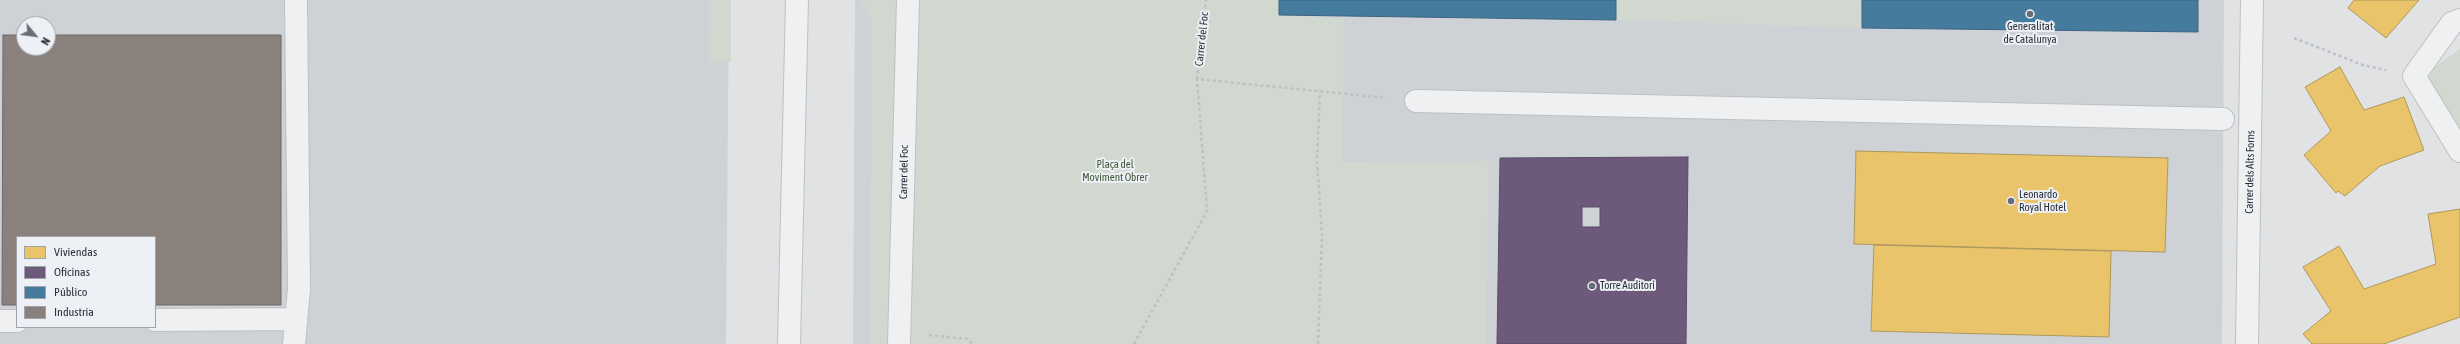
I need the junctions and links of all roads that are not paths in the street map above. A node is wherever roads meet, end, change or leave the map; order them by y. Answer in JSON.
{"nodes":[{"id":1,"x":296,"y":0,"type":"edge"},
{"id":2,"x":797,"y":0,"type":"edge"},
{"id":3,"x":908,"y":0,"type":"edge"},
{"id":4,"x":2252,"y":0,"type":"edge"},
{"id":5,"x":2460,"y":20,"type":"edge"},
{"id":6,"x":1416,"y":101,"type":"road end"},
{"id":7,"x":2223,"y":119,"type":"dead end"},
{"id":8,"x":2460,"y":150,"type":"edge"},
{"id":9,"x":295,"y":318,"type":"junction"},
{"id":10,"x":156,"y":320,"type":"edge"},
{"id":11,"x":0,"y":321,"type":"edge"},
{"id":12,"x":16,"y":321,"type":"edge"},
{"id":13,"x":294,"y":344,"type":"edge"},
{"id":14,"x":790,"y":344,"type":"edge"},
{"id":15,"x":899,"y":344,"type":"edge"},
{"id":16,"x":2247,"y":344,"type":"edge"}],
"edges":[{"from":1,"to":9,"type":"street"},
{"from":2,"to":14,"type":"street"},
{"from":3,"to":15,"type":"street","name":"Carrer del Foc"},
{"from":4,"to":16,"type":"street","name":"Carrer dels Alts Forns"},
{"from":5,"to":8,"type":"street"},
{"from":6,"to":7,"type":"street"},
{"from":9,"to":10,"type":"street"},
{"from":9,"to":13,"type":"street"},
{"from":11,"to":12,"type":"street"}]}
